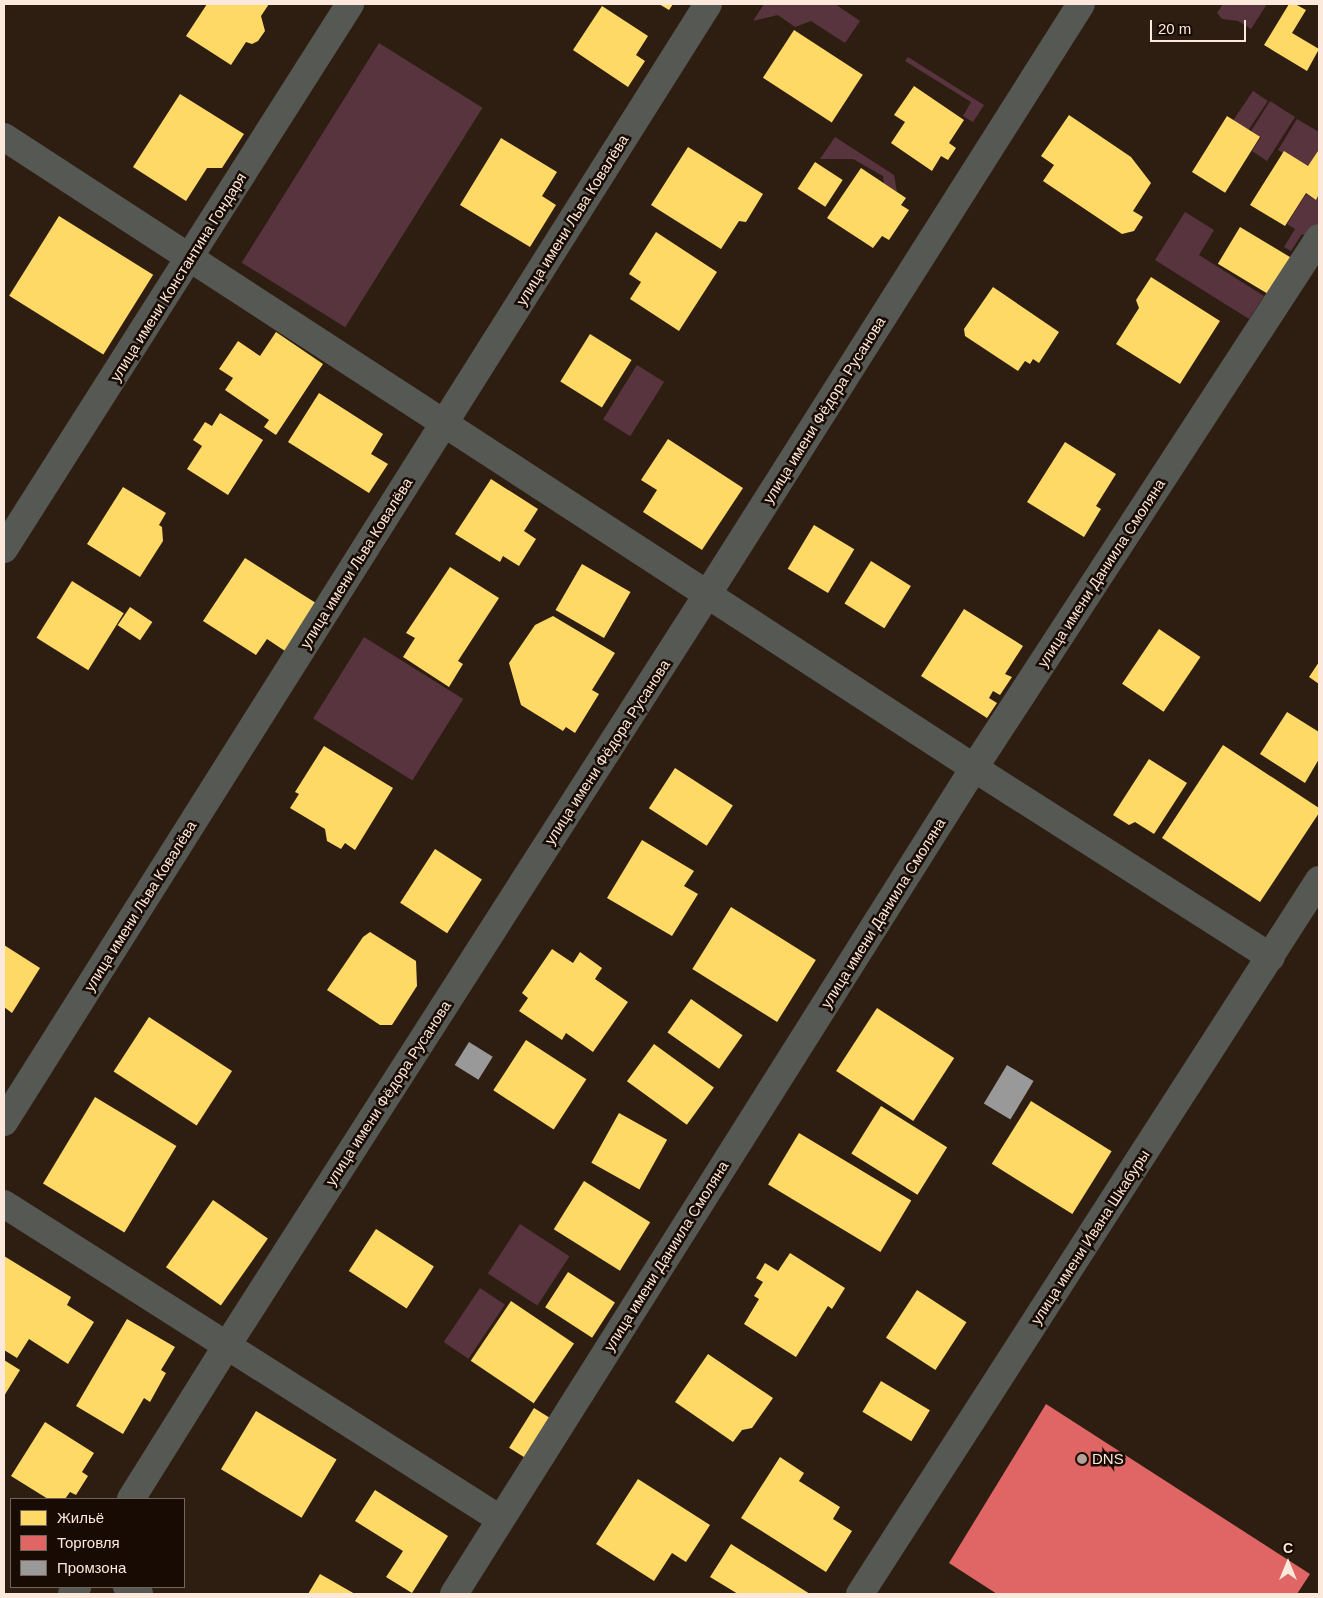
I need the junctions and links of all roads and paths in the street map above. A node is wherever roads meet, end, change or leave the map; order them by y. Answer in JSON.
{"nodes":[{"id":1,"x":350,"y":4,"type":"edge"},
{"id":2,"x":708,"y":4,"type":"edge"},
{"id":3,"x":1081,"y":4,"type":"edge"},
{"id":4,"x":4,"y":137,"type":"edge"},
{"id":5,"x":1319,"y":238,"type":"edge"},
{"id":6,"x":190,"y":258,"type":"junction"},
{"id":7,"x":444,"y":424,"type":"junction"},
{"id":8,"x":4,"y":549,"type":"edge"},
{"id":9,"x":707,"y":595,"type":"junction"},
{"id":10,"x":974,"y":768,"type":"junction"},
{"id":11,"x":1319,"y":880,"type":"edge"},
{"id":12,"x":1271,"y":957,"type":"junction"},
{"id":13,"x":4,"y":1122,"type":"edge"},
{"id":14,"x":4,"y":1204,"type":"edge"},
{"id":15,"x":226,"y":1347,"type":"junction"},
{"id":16,"x":132,"y":1498,"type":"edge"},
{"id":17,"x":500,"y":1519,"type":"junction"},
{"id":18,"x":454,"y":1594,"type":"edge"},
{"id":19,"x":860,"y":1594,"type":"edge"}],
"edges":[{"from":1,"to":6,"type":"street","name":"улица имени Константина Гондаря"},
{"from":2,"to":7,"type":"street","name":"улица имени Льва Ковалёва"},
{"from":3,"to":9,"type":"street","name":"улица имени Фёдора Русанова"},
{"from":4,"to":6,"type":"street"},
{"from":5,"to":10,"type":"street","name":"улица имени Даниила Смоляна"},
{"from":6,"to":7,"type":"street"},
{"from":6,"to":8,"type":"street","name":"улица имени Константина Гондаря"},
{"from":7,"to":9,"type":"street"},
{"from":7,"to":13,"type":"street","name":"улица имени Льва Ковалёва"},
{"from":9,"to":10,"type":"street"},
{"from":9,"to":15,"type":"street","name":"улица имени Фёдора Русанова"},
{"from":10,"to":12,"type":"street"},
{"from":10,"to":17,"type":"street","name":"улица имени Даниила Смоляна"},
{"from":11,"to":12,"type":"street","name":"улица имени Ивана Шкабуры"},
{"from":12,"to":19,"type":"street","name":"улица имени Ивана Шкабуры"},
{"from":14,"to":15,"type":"street"},
{"from":15,"to":16,"type":"street","name":"улица имени Фёдора Русанова"},
{"from":15,"to":17,"type":"street"},
{"from":17,"to":18,"type":"street","name":"улица имени Даниила Смоляна"}]}
